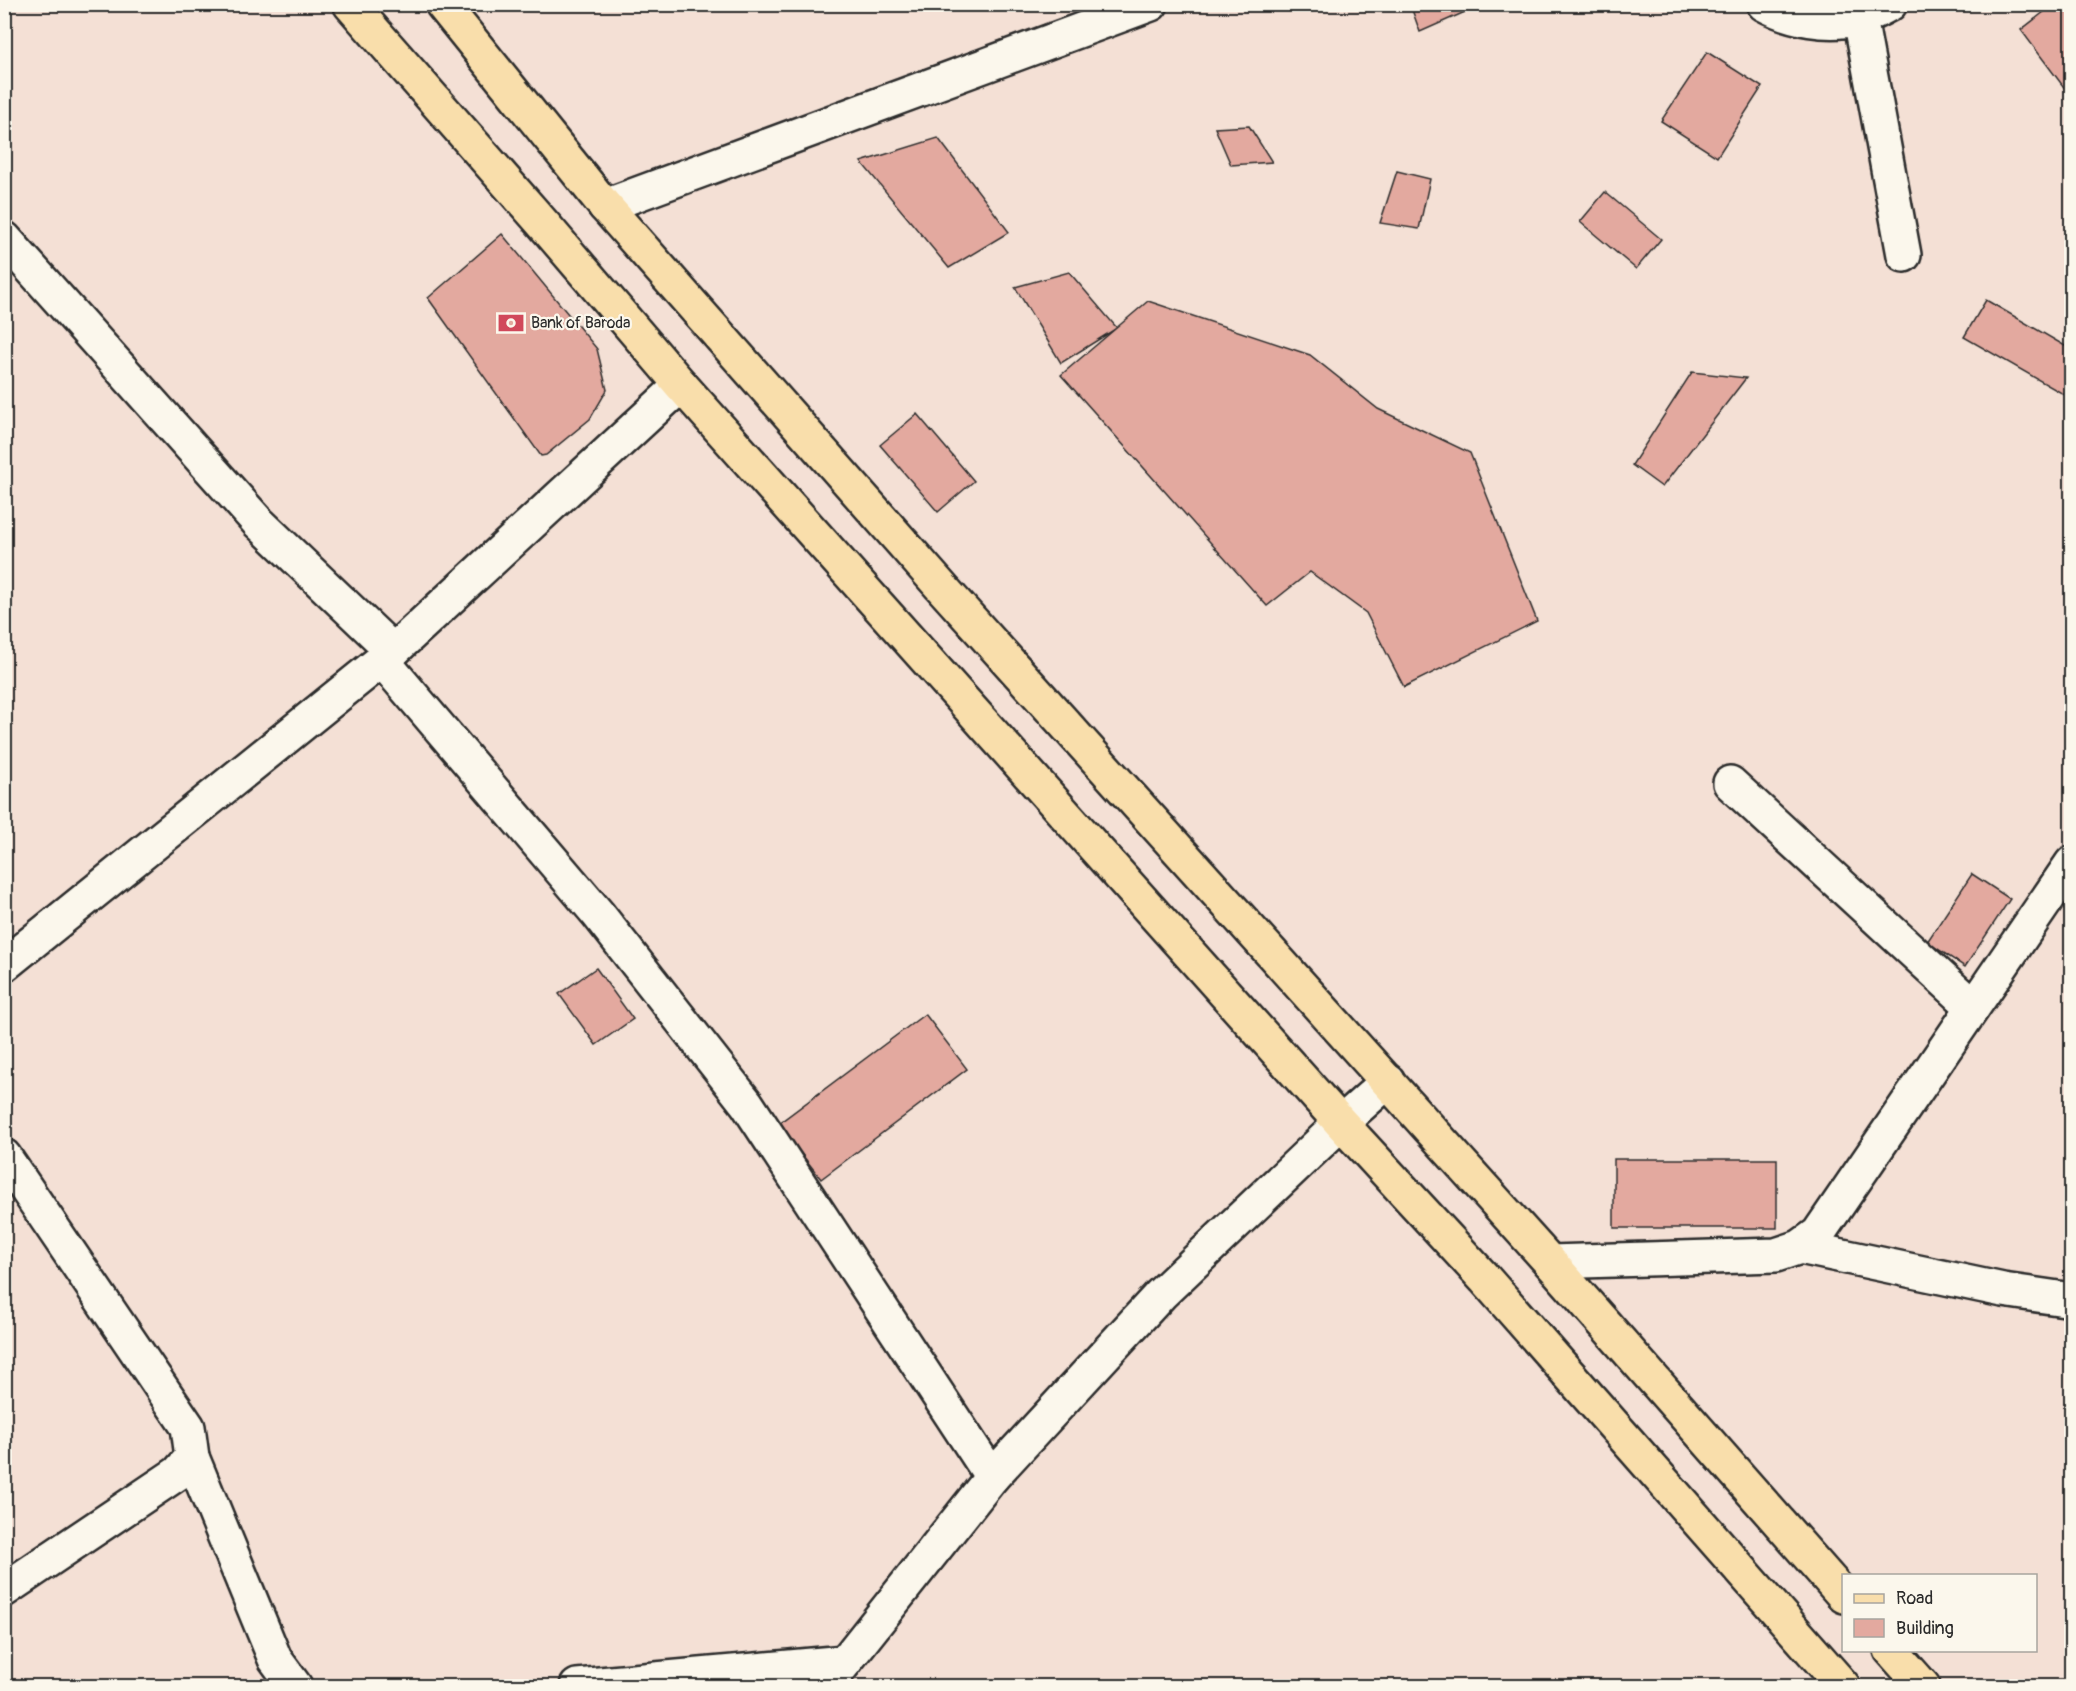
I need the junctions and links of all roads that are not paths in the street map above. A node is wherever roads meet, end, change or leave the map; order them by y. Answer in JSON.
{"nodes":[{"id":1,"x":350,"y":4,"type":"edge"},
{"id":2,"x":442,"y":4,"type":"edge"},
{"id":3,"x":1151,"y":4,"type":"edge"},
{"id":4,"x":1764,"y":4,"type":"edge"},
{"id":5,"x":1890,"y":4,"type":"edge"},
{"id":6,"x":1860,"y":18,"type":"junction"},
{"id":7,"x":605,"y":206,"type":"junction"},
{"id":8,"x":4,"y":238,"type":"edge"},
{"id":9,"x":1904,"y":255,"type":"dead end"},
{"id":10,"x":681,"y":385,"type":"junction"},
{"id":11,"x":387,"y":656,"type":"junction"},
{"id":12,"x":1730,"y":783,"type":"dead end"},
{"id":13,"x":2072,"y":862,"type":"edge"},
{"id":14,"x":4,"y":965,"type":"edge"},
{"id":15,"x":1973,"y":1007,"type":"junction"},
{"id":16,"x":1388,"y":1081,"type":"junction"},
{"id":17,"x":1341,"y":1123,"type":"junction"},
{"id":18,"x":4,"y":1156,"type":"edge"},
{"id":19,"x":1800,"y":1247,"type":"junction"},
{"id":20,"x":1550,"y":1262,"type":"junction"},
{"id":21,"x":2072,"y":1300,"type":"edge"},
{"id":22,"x":192,"y":1457,"type":"junction"},
{"id":23,"x":992,"y":1477,"type":"junction"},
{"id":24,"x":4,"y":1590,"type":"edge"},
{"id":25,"x":1842,"y":1594,"type":"edge"},
{"id":26,"x":1893,"y":1652,"type":"edge"},
{"id":27,"x":836,"y":1674,"type":"edge"},
{"id":28,"x":295,"y":1686,"type":"edge"},
{"id":29,"x":577,"y":1686,"type":"edge"},
{"id":30,"x":1843,"y":1686,"type":"edge"},
{"id":31,"x":1923,"y":1686,"type":"edge"}],
"edges":[{"from":1,"to":10,"type":"main road"},
{"from":2,"to":7,"type":"main road"},
{"from":3,"to":7,"type":"street"},
{"from":4,"to":6,"type":"street"},
{"from":5,"to":6,"type":"street"},
{"from":6,"to":9,"type":"street"},
{"from":7,"to":16,"type":"main road"},
{"from":8,"to":11,"type":"street"},
{"from":10,"to":11,"type":"street"},
{"from":10,"to":17,"type":"main road"},
{"from":11,"to":14,"type":"street"},
{"from":11,"to":23,"type":"street"},
{"from":12,"to":15,"type":"street"},
{"from":13,"to":15,"type":"street"},
{"from":15,"to":19,"type":"street"},
{"from":16,"to":17,"type":"street"},
{"from":16,"to":20,"type":"main road"},
{"from":17,"to":23,"type":"street"},
{"from":17,"to":30,"type":"main road"},
{"from":18,"to":22,"type":"street"},
{"from":19,"to":20,"type":"street"},
{"from":19,"to":21,"type":"street"},
{"from":20,"to":25,"type":"main road"},
{"from":22,"to":24,"type":"street"},
{"from":22,"to":28,"type":"street"},
{"from":23,"to":27,"type":"street"},
{"from":26,"to":31,"type":"main road"},
{"from":27,"to":29,"type":"street"}]}
